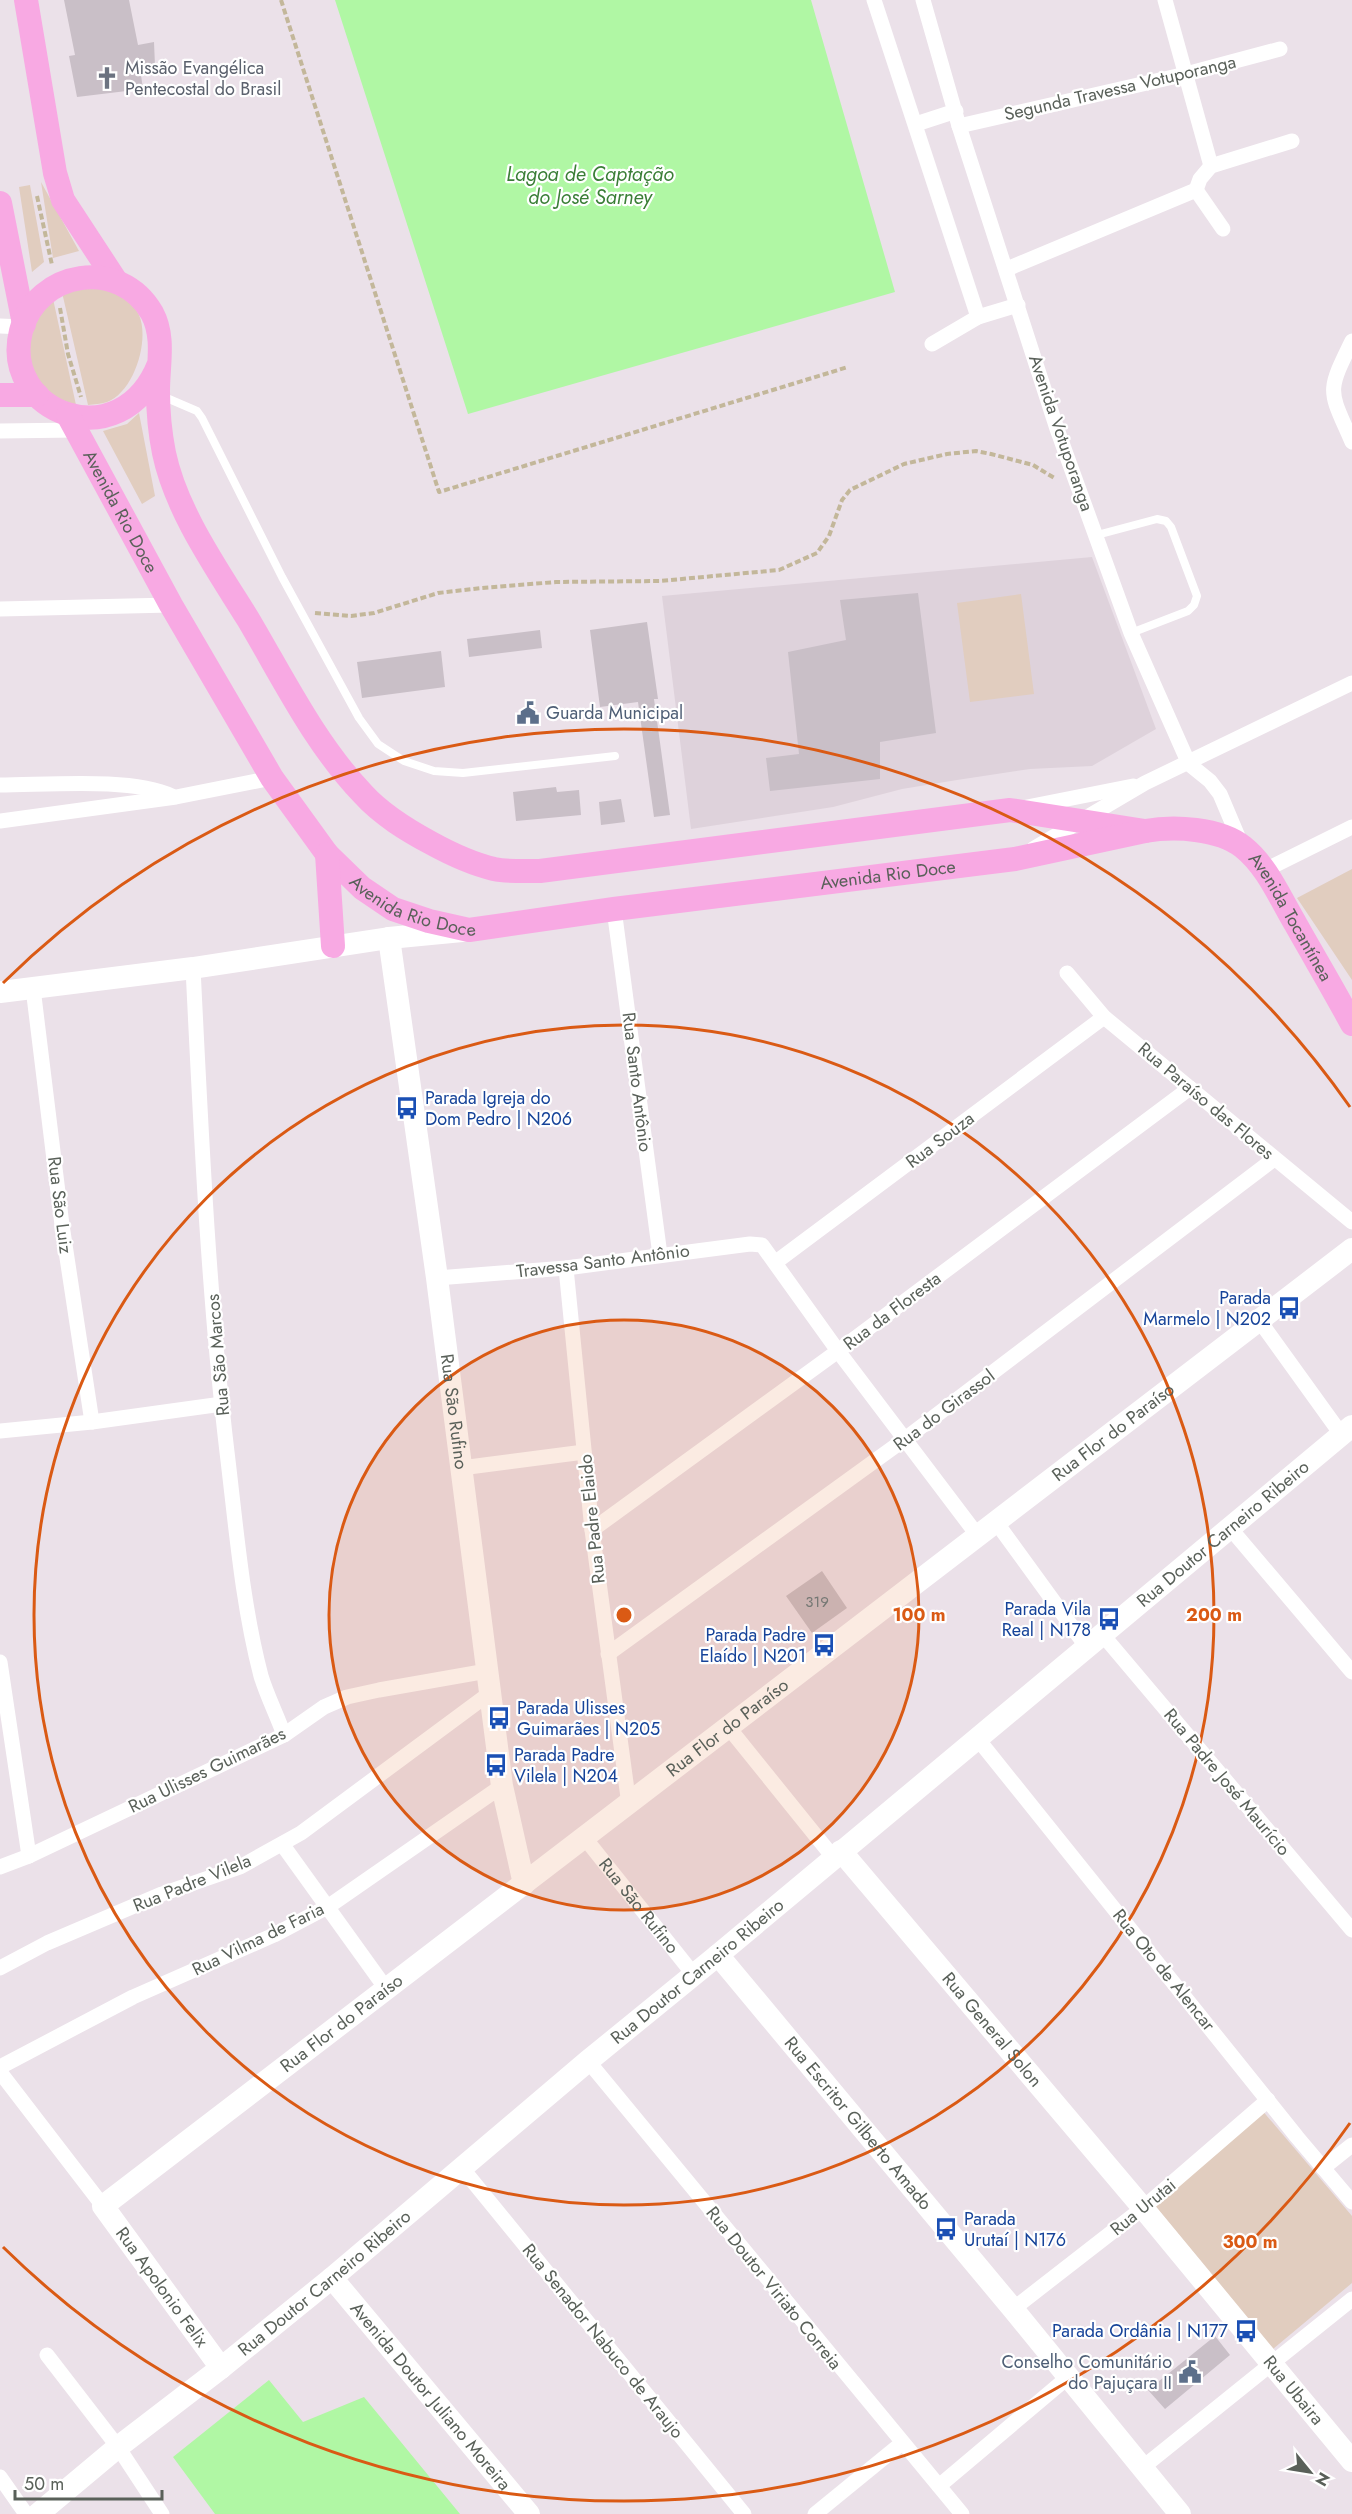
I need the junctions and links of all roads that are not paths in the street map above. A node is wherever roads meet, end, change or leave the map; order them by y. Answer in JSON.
{"nodes":[{"id":1,"x":26,"y":0,"type":"edge"},
{"id":2,"x":874,"y":0,"type":"edge"},
{"id":3,"x":923,"y":0,"type":"edge"},
{"id":4,"x":1165,"y":0,"type":"edge"},
{"id":5,"x":1280,"y":49,"type":"dead end"},
{"id":6,"x":1186,"y":74,"type":"junction"},
{"id":7,"x":957,"y":111,"type":"junction"},
{"id":8,"x":916,"y":124,"type":"junction"},
{"id":9,"x":960,"y":126,"type":"junction"},
{"id":10,"x":1292,"y":141,"type":"dead end"},
{"id":11,"x":1211,"y":166,"type":"junction"},
{"id":12,"x":1196,"y":190,"type":"junction"},
{"id":13,"x":0,"y":203,"type":"edge"},
{"id":14,"x":1223,"y":229,"type":"dead end"},
{"id":15,"x":1007,"y":268,"type":"junction"},
{"id":16,"x":116,"y":281,"type":"junction"},
{"id":17,"x":1018,"y":305,"type":"junction"},
{"id":18,"x":978,"y":317,"type":"junction"},
{"id":19,"x":13,"y":334,"type":"edge"},
{"id":20,"x":1352,"y":341,"type":"edge"},
{"id":21,"x":932,"y":344,"type":"dead end"},
{"id":22,"x":159,"y":364,"type":"junction"},
{"id":23,"x":158,"y":394,"type":"junction"},
{"id":24,"x":0,"y":395,"type":"edge"},
{"id":25,"x":37,"y":395,"type":"junction"},
{"id":26,"x":77,"y":421,"type":"junction"},
{"id":27,"x":0,"y":431,"type":"edge"},
{"id":28,"x":1352,"y":442,"type":"edge"},
{"id":29,"x":1097,"y":535,"type":"junction"},
{"id":30,"x":171,"y":605,"type":"junction"},
{"id":31,"x":0,"y":609,"type":"edge"},
{"id":32,"x":1131,"y":633,"type":"junction"},
{"id":33,"x":1352,"y":683,"type":"edge"},
{"id":34,"x":615,"y":756,"type":"dead end"},
{"id":35,"x":1189,"y":764,"type":"junction"},
{"id":36,"x":272,"y":778,"type":"junction"},
{"id":37,"x":1145,"y":783,"type":"junction"},
{"id":38,"x":0,"y":785,"type":"edge"},
{"id":39,"x":176,"y":797,"type":"junction"},
{"id":40,"x":1010,"y":810,"type":"junction"},
{"id":41,"x":0,"y":821,"type":"edge"},
{"id":42,"x":1082,"y":822,"type":"junction"},
{"id":43,"x":1352,"y":827,"type":"edge"},
{"id":44,"x":1145,"y":831,"type":"junction"},
{"id":45,"x":1242,"y":846,"type":"junction"},
{"id":46,"x":327,"y":854,"type":"junction"},
{"id":47,"x":1015,"y":859,"type":"junction"},
{"id":48,"x":1265,"y":870,"type":"junction"},
{"id":49,"x":614,"y":909,"type":"junction"},
{"id":50,"x":469,"y":930,"type":"junction"},
{"id":51,"x":389,"y":938,"type":"junction"},
{"id":52,"x":333,"y":946,"type":"junction"},
{"id":53,"x":193,"y":968,"type":"junction"},
{"id":54,"x":1067,"y":973,"type":"dead end"},
{"id":55,"x":33,"y":988,"type":"junction"},
{"id":56,"x":0,"y":992,"type":"edge"},
{"id":57,"x":1350,"y":1015,"type":"edge"},
{"id":58,"x":1104,"y":1017,"type":"junction"},
{"id":59,"x":1190,"y":1088,"type":"junction"},
{"id":60,"x":1274,"y":1159,"type":"junction"},
{"id":61,"x":1352,"y":1222,"type":"edge"},
{"id":62,"x":1352,"y":1250,"type":"edge"},
{"id":63,"x":660,"y":1255,"type":"junction"},
{"id":64,"x":776,"y":1262,"type":"junction"},
{"id":65,"x":566,"y":1268,"type":"junction"},
{"id":66,"x":437,"y":1278,"type":"junction"},
{"id":67,"x":1258,"y":1320,"type":"junction"},
{"id":68,"x":838,"y":1351,"type":"junction"},
{"id":69,"x":222,"y":1404,"type":"junction"},
{"id":70,"x":92,"y":1422,"type":"junction"},
{"id":71,"x":1347,"y":1430,"type":"edge"},
{"id":72,"x":0,"y":1431,"type":"edge"},
{"id":73,"x":905,"y":1439,"type":"junction"},
{"id":74,"x":584,"y":1452,"type":"junction"},
{"id":75,"x":461,"y":1468,"type":"junction"},
{"id":76,"x":996,"y":1522,"type":"junction"},
{"id":77,"x":1230,"y":1528,"type":"junction"},
{"id":78,"x":592,"y":1530,"type":"junction"},
{"id":79,"x":978,"y":1536,"type":"junction"},
{"id":80,"x":1094,"y":1640,"type":"junction"},
{"id":81,"x":608,"y":1654,"type":"junction"},
{"id":82,"x":0,"y":1662,"type":"edge"},
{"id":83,"x":1352,"y":1672,"type":"edge"},
{"id":84,"x":488,"y":1682,"type":"junction"},
{"id":85,"x":729,"y":1728,"type":"junction"},
{"id":86,"x":284,"y":1735,"type":"junction"},
{"id":87,"x":976,"y":1738,"type":"junction"},
{"id":88,"x":502,"y":1786,"type":"junction"},
{"id":89,"x":629,"y":1805,"type":"junction"},
{"id":90,"x":584,"y":1837,"type":"junction"},
{"id":91,"x":282,"y":1844,"type":"junction"},
{"id":92,"x":837,"y":1854,"type":"junction"},
{"id":93,"x":29,"y":1856,"type":"junction"},
{"id":94,"x":0,"y":1867,"type":"edge"},
{"id":95,"x":524,"y":1884,"type":"junction"},
{"id":96,"x":326,"y":1907,"type":"junction"},
{"id":97,"x":1352,"y":1930,"type":"edge"},
{"id":98,"x":718,"y":1955,"type":"junction"},
{"id":99,"x":0,"y":1968,"type":"edge"},
{"id":100,"x":694,"y":1975,"type":"junction"},
{"id":101,"x":387,"y":1990,"type":"junction"},
{"id":102,"x":588,"y":2061,"type":"junction"},
{"id":103,"x":0,"y":2067,"type":"edge"},
{"id":104,"x":0,"y":2072,"type":"edge"},
{"id":105,"x":1268,"y":2100,"type":"junction"},
{"id":106,"x":1352,"y":2145,"type":"edge"},
{"id":107,"x":462,"y":2168,"type":"junction"},
{"id":108,"x":1323,"y":2168,"type":"junction"},
{"id":109,"x":1352,"y":2202,"type":"edge"},
{"id":110,"x":103,"y":2206,"type":"junction"},
{"id":111,"x":1143,"y":2208,"type":"junction"},
{"id":112,"x":332,"y":2278,"type":"junction"},
{"id":113,"x":1352,"y":2299,"type":"edge"},
{"id":114,"x":1013,"y":2309,"type":"junction"},
{"id":115,"x":47,"y":2355,"type":"dead end"},
{"id":116,"x":1272,"y":2363,"type":"junction"},
{"id":117,"x":221,"y":2368,"type":"junction"},
{"id":118,"x":1067,"y":2378,"type":"junction"},
{"id":119,"x":902,"y":2443,"type":"junction"},
{"id":120,"x":118,"y":2447,"type":"junction"},
{"id":121,"x":1352,"y":2461,"type":"edge"},
{"id":122,"x":1142,"y":2468,"type":"junction"},
{"id":123,"x":0,"y":2477,"type":"edge"},
{"id":124,"x":939,"y":2486,"type":"junction"},
{"id":125,"x":26,"y":2514,"type":"edge"},
{"id":126,"x":38,"y":2514,"type":"edge"},
{"id":127,"x":162,"y":2514,"type":"edge"},
{"id":128,"x":529,"y":2514,"type":"edge"},
{"id":129,"x":744,"y":2514,"type":"edge"},
{"id":130,"x":815,"y":2514,"type":"edge"},
{"id":131,"x":962,"y":2514,"type":"edge"},
{"id":132,"x":1179,"y":2514,"type":"edge"}],
"edges":[{"from":1,"to":16,"type":"main road","name":"Avenida Rio Doce"},
{"from":2,"to":8,"type":"street"},
{"from":3,"to":7,"type":"street","name":"Avenida Votuporanga"},
{"from":4,"to":6,"type":"street"},
{"from":5,"to":6,"type":"street","name":"Segunda Travessa Votuporanga"},
{"from":6,"to":9,"type":"street","name":"Segunda Travessa Votuporanga"},
{"from":6,"to":11,"type":"street"},
{"from":7,"to":8,"type":"street"},
{"from":7,"to":9,"type":"street","name":"Avenida Votuporanga"},
{"from":8,"to":18,"type":"street"},
{"from":9,"to":15,"type":"street","name":"Avenida Votuporanga"},
{"from":10,"to":11,"type":"street"},
{"from":11,"to":12,"type":"street"},
{"from":12,"to":14,"type":"street"},
{"from":12,"to":15,"type":"street"},
{"from":13,"to":19,"type":"main road"},
{"from":15,"to":17,"type":"street","name":"Avenida Votuporanga"},
{"from":16,"to":19,"type":"main road","name":"Avenida Rio Doce"},
{"from":16,"to":22,"type":"main road","name":"Avenida Rio Doce"},
{"from":17,"to":18,"type":"street"},
{"from":17,"to":29,"type":"street","name":"Avenida Votuporanga"},
{"from":18,"to":21,"type":"street"},
{"from":19,"to":25,"type":"main road"},
{"from":20,"to":28,"type":"street"},
{"from":22,"to":23,"type":"main road","name":"Avenida Rio Doce"},
{"from":22,"to":26,"type":"main road","name":"Avenida Rio Doce"},
{"from":23,"to":34,"type":"lane"},
{"from":23,"to":40,"type":"main road","name":"Avenida Rio Doce"},
{"from":24,"to":25,"type":"main road"},
{"from":25,"to":26,"type":"main road"},
{"from":26,"to":27,"type":"street"},
{"from":26,"to":30,"type":"main road","name":"Avenida Rio Doce"},
{"from":29,"to":32,"type":"street","name":"Avenida Votuporanga"},
{"from":29,"to":32,"type":"lane"},
{"from":30,"to":31,"type":"street"},
{"from":30,"to":36,"type":"main road","name":"Avenida Rio Doce"},
{"from":32,"to":35,"type":"street","name":"Avenida Votuporanga"},
{"from":33,"to":35,"type":"street","name":"Avenida Rio Doce"},
{"from":35,"to":37,"type":"street","name":"Avenida Rio Doce"},
{"from":35,"to":45,"type":"street","name":"Avenida Votuporanga"},
{"from":36,"to":39,"type":"street"},
{"from":36,"to":46,"type":"main road","name":"Avenida Rio Doce"},
{"from":37,"to":40,"type":"street","name":"Avenida Rio Doce"},
{"from":37,"to":42,"type":"street","name":"Avenida Rio Doce"},
{"from":38,"to":39,"type":"street"},
{"from":39,"to":41,"type":"street"},
{"from":40,"to":42,"type":"main road","name":"Avenida Rio Doce"},
{"from":42,"to":44,"type":"main road","name":"Avenida Rio Doce"},
{"from":42,"to":47,"type":"street","name":"Avenida Rio Doce"},
{"from":43,"to":48,"type":"street"},
{"from":44,"to":45,"type":"main road","name":"Avenida Rio Doce"},
{"from":44,"to":47,"type":"main road","name":"Avenida Rio Doce"},
{"from":45,"to":48,"type":"main road","name":"Avenida Tocantínea"},
{"from":46,"to":50,"type":"main road","name":"Avenida Rio Doce"},
{"from":46,"to":52,"type":"main road"},
{"from":47,"to":49,"type":"main road","name":"Avenida Rio Doce"},
{"from":48,"to":57,"type":"main road","name":"Avenida Tocantínea"},
{"from":49,"to":50,"type":"main road","name":"Avenida Rio Doce"},
{"from":49,"to":63,"type":"street","name":"Rua Santo Antônio"},
{"from":50,"to":51,"type":"street"},
{"from":51,"to":52,"type":"street"},
{"from":51,"to":66,"type":"street","name":"Rua São Rufino"},
{"from":52,"to":53,"type":"street"},
{"from":53,"to":55,"type":"street"},
{"from":53,"to":69,"type":"street","name":"Rua São Marcos"},
{"from":54,"to":58,"type":"street","name":"Rua Paraíso das Flores"},
{"from":55,"to":56,"type":"street"},
{"from":55,"to":70,"type":"street","name":"Rua São Luiz"},
{"from":58,"to":59,"type":"street","name":"Rua Paraíso das Flores"},
{"from":58,"to":64,"type":"street","name":"Rua Souza"},
{"from":59,"to":60,"type":"street","name":"Rua Paraíso das Flores"},
{"from":59,"to":68,"type":"street","name":"Rua da Floresta"},
{"from":60,"to":61,"type":"street","name":"Rua Paraíso das Flores"},
{"from":60,"to":73,"type":"street","name":"Rua do Girassol"},
{"from":62,"to":67,"type":"street","name":"Rua Flor do Paraíso"},
{"from":63,"to":64,"type":"street","name":"Travessa Santo Antônio"},
{"from":63,"to":65,"type":"street","name":"Travessa Santo Antônio"},
{"from":64,"to":68,"type":"street"},
{"from":65,"to":66,"type":"street","name":"Travessa Santo Antônio"},
{"from":65,"to":74,"type":"street","name":"Rua Padre Elaido"},
{"from":66,"to":75,"type":"street","name":"Rua São Rufino"},
{"from":67,"to":71,"type":"street"},
{"from":67,"to":76,"type":"street","name":"Rua Flor do Paraíso"},
{"from":68,"to":73,"type":"street"},
{"from":68,"to":78,"type":"street","name":"Rua da Floresta"},
{"from":69,"to":70,"type":"street"},
{"from":69,"to":86,"type":"street","name":"Rua São Marcos"},
{"from":70,"to":72,"type":"street"},
{"from":71,"to":77,"type":"street","name":"Rua Doutor Carneiro Ribeiro"},
{"from":73,"to":79,"type":"street"},
{"from":73,"to":81,"type":"street","name":"Rua do Girassol"},
{"from":74,"to":75,"type":"street"},
{"from":74,"to":78,"type":"street","name":"Rua Padre Elaido"},
{"from":75,"to":84,"type":"street","name":"Rua São Rufino"},
{"from":76,"to":79,"type":"street","name":"Rua Flor do Paraíso"},
{"from":76,"to":80,"type":"street","name":"Rua Padre José Maurício"},
{"from":77,"to":80,"type":"street","name":"Rua Doutor Carneiro Ribeiro"},
{"from":77,"to":83,"type":"street"},
{"from":78,"to":81,"type":"street","name":"Rua Padre Elaido"},
{"from":79,"to":85,"type":"street","name":"Rua Flor do Paraíso"},
{"from":80,"to":87,"type":"street","name":"Rua Doutor Carneiro Ribeiro"},
{"from":80,"to":97,"type":"street","name":"Rua Padre José Maurício"},
{"from":81,"to":89,"type":"street","name":"Rua Padre Elaido"},
{"from":82,"to":93,"type":"street"},
{"from":84,"to":86,"type":"street","name":"Rua Ulisses Guimarães"},
{"from":84,"to":88,"type":"street","name":"Rua São Rufino"},
{"from":84,"to":91,"type":"street","name":"Rua Padre Vilela"},
{"from":85,"to":89,"type":"street","name":"Rua Flor do Paraíso"},
{"from":85,"to":92,"type":"street","name":"Rua General Solon"},
{"from":86,"to":93,"type":"street","name":"Rua Ulisses Guimarães"},
{"from":87,"to":92,"type":"street","name":"Rua Doutor Carneiro Ribeiro"},
{"from":87,"to":105,"type":"street","name":"Rua Oto de Alencar"},
{"from":88,"to":95,"type":"street","name":"Rua São Rufino"},
{"from":88,"to":96,"type":"street","name":"Rua Vilma de Faria"},
{"from":89,"to":90,"type":"street","name":"Rua Flor do Paraíso"},
{"from":90,"to":95,"type":"street","name":"Rua Flor do Paraíso"},
{"from":90,"to":100,"type":"street","name":"Rua São Rufino"},
{"from":91,"to":96,"type":"street"},
{"from":91,"to":99,"type":"street","name":"Rua Padre Vilela"},
{"from":92,"to":98,"type":"street","name":"Rua Doutor Carneiro Ribeiro"},
{"from":92,"to":111,"type":"street","name":"Rua General Solon"},
{"from":93,"to":94,"type":"street","name":"Rua Ulisses Guimarães"},
{"from":95,"to":101,"type":"street","name":"Rua Flor do Paraíso"},
{"from":96,"to":101,"type":"street"},
{"from":96,"to":103,"type":"street","name":"Rua Vilma de Faria"},
{"from":98,"to":100,"type":"street","name":"Rua Doutor Carneiro Ribeiro"},
{"from":98,"to":114,"type":"street","name":"Rua Escritor Gilberto Amado"},
{"from":100,"to":102,"type":"street","name":"Rua Doutor Carneiro Ribeiro"},
{"from":101,"to":110,"type":"street","name":"Rua Flor do Paraíso"},
{"from":102,"to":107,"type":"street","name":"Rua Doutor Carneiro Ribeiro"},
{"from":102,"to":119,"type":"street","name":"Rua Doutor Viriato Correia"},
{"from":104,"to":110,"type":"street"},
{"from":105,"to":108,"type":"street","name":"Rua Oto de Alencar"},
{"from":105,"to":111,"type":"street","name":"Rua Urutai"},
{"from":106,"to":108,"type":"street"},
{"from":107,"to":112,"type":"street","name":"Rua Doutor Carneiro Ribeiro"},
{"from":107,"to":129,"type":"street","name":"Rua Senador Nabuco de Araujo"},
{"from":108,"to":109,"type":"street","name":"Rua Oto de Alencar"},
{"from":110,"to":117,"type":"street","name":"Rua Apolonio Felix"},
{"from":111,"to":114,"type":"street","name":"Rua Urutai"},
{"from":111,"to":116,"type":"street","name":"Rua Ubaira"},
{"from":112,"to":117,"type":"street","name":"Rua Doutor Carneiro Ribeiro"},
{"from":112,"to":128,"type":"street","name":"Avenida Doutor Juliano Moreira"},
{"from":113,"to":116,"type":"street"},
{"from":114,"to":118,"type":"street","name":"Rua Escritor Gilberto Amado"},
{"from":115,"to":120,"type":"street"},
{"from":116,"to":121,"type":"street","name":"Rua Ubaira"},
{"from":116,"to":122,"type":"street"},
{"from":117,"to":120,"type":"street","name":"Rua Doutor Carneiro Ribeiro"},
{"from":118,"to":122,"type":"street","name":"Rua Escritor Gilberto Amado"},
{"from":118,"to":124,"type":"street"},
{"from":119,"to":124,"type":"street","name":"Rua Doutor Viriato Correia"},
{"from":119,"to":130,"type":"street"},
{"from":120,"to":126,"type":"street","name":"Rua Doutor Carneiro Ribeiro"},
{"from":120,"to":127,"type":"street"},
{"from":122,"to":132,"type":"street","name":"Rua Escritor Gilberto Amado"},
{"from":123,"to":125,"type":"street"},
{"from":124,"to":131,"type":"street","name":"Rua Doutor Viriato Correia"}]}
